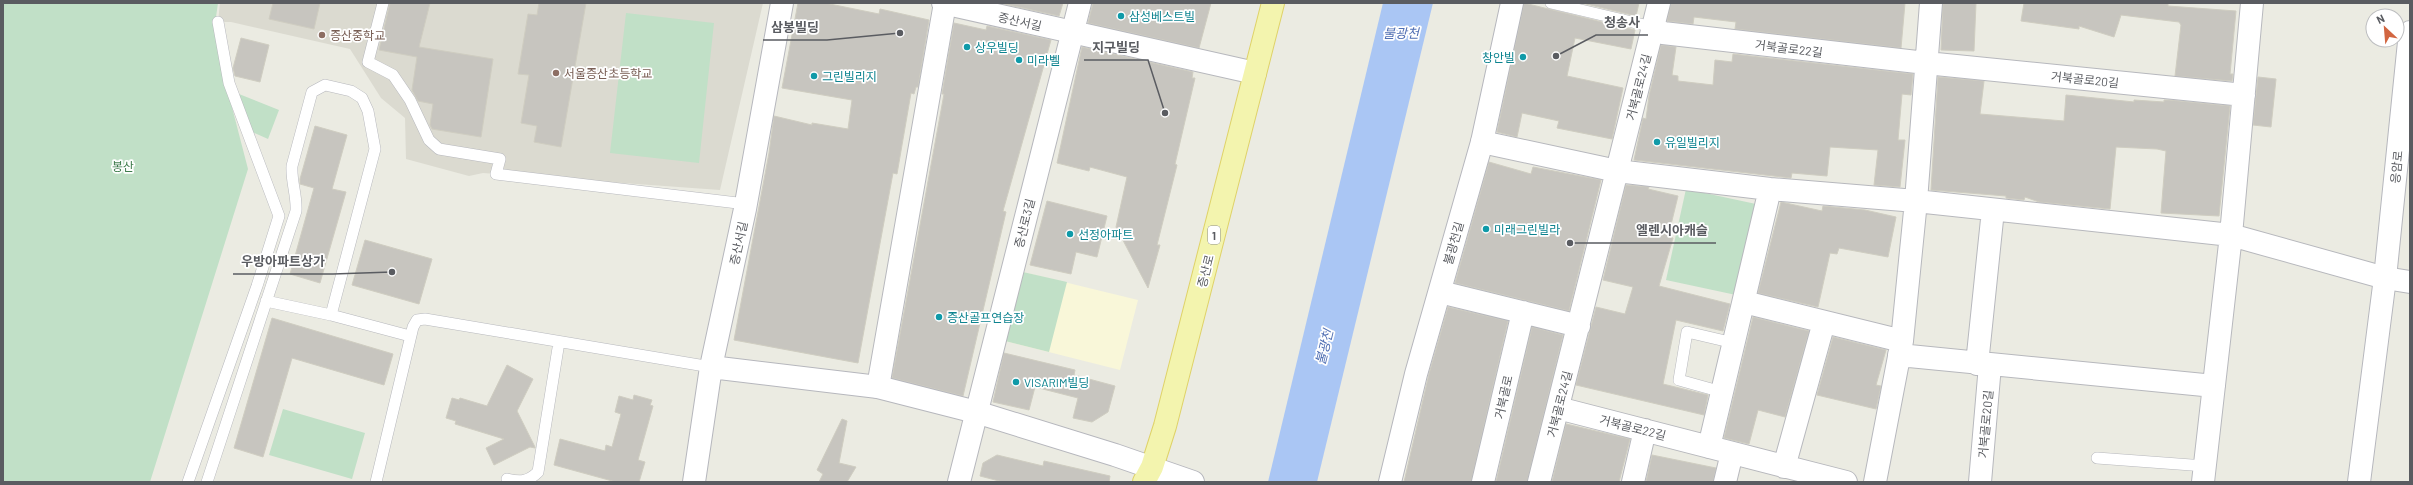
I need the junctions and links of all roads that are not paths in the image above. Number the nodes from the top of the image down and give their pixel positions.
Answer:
1 (383, 3) edge
2 (782, 3) edge
3 (944, 3) edge
4 (1080, 3) edge
5 (1273, 3) edge
6 (1512, 3) edge
7 (1550, 3) edge
8 (1658, 3) edge
9 (1931, 3) edge
10 (2252, 3) edge
11 (218, 22) dead end
12 (1653, 27) junction
13 (2410, 32) edge
14 (1073, 34) junction
15 (1926, 63) junction
16 (1255, 73) junction
17 (2244, 95) junction
18 (1482, 142) junction
19 (1617, 171) junction
20 (1770, 189) junction
21 (1916, 201) junction
22 (746, 204) junction
23 (1993, 210) junction
24 (2231, 235) junction
25 (2385, 278) junction
26 (2410, 282) edge
27 (1440, 292) junction
28 (266, 301) junction
29 (1744, 302) junction
30 (1523, 312) junction
31 (331, 315) junction
32 (1824, 322) junction
33 (1578, 326) junction
34 (410, 336) junction
35 (559, 342) junction
36 (1734, 343) junction
37 (1900, 348) junction
38 (1983, 365) junction
39 (711, 367) junction
40 (2214, 386) junction
41 (878, 387) junction
42 (1722, 392) junction
43 (1558, 408) junction
44 (976, 412) junction
45 (1646, 430) junction
46 (1709, 447) junction
47 (1732, 453) junction
48 (2097, 458) dead end
49 (1784, 467) junction
50 (2204, 474) edge
51 (1149, 477) edge
52 (1812, 478) edge
53 (507, 479) dead end
54 (188, 482) edge
55 (207, 482) edge
56 (376, 482) edge
57 (694, 482) edge
58 (959, 482) edge
59 (1192, 482) edge
60 (1390, 482) edge
61 (1483, 482) edge
62 (1539, 482) edge
63 (1633, 482) edge
64 (1725, 482) edge
65 (1846, 482) edge
66 (1876, 482) edge
67 (1980, 482) edge
68 (2359, 482) edge

1 - 22 lane
2 - 22 street, 증산서길
3 - 14 street, 증산서길
3 - 41 street
4 - 14 street, 증산로3길
5 - 16 main road, 증산로 / 1
6 - 18 street, 불광천길
7 - 12 lane
8 - 12 street, 거북골로24길
9 - 15 street
10 - 17 street
11 - 54 lane
12 - 15 street, 거북골로22길
12 - 19 street, 거북골로24길
13 - 25 street, 응암로
14 - 16 street
14 - 44 street, 증산로3길
15 - 17 street, 거북골로20길
15 - 21 street
16 - 51 main road, 증산로 / 1
17 - 24 street
18 - 19 street
18 - 27 street, 불광천길
19 - 20 street
19 - 33 street, 거북골로24길
20 - 21 street
20 - 29 street
21 - 23 street
21 - 37 street
22 - 39 street, 증산서길
23 - 24 street
23 - 38 street, 거북골로20길
24 - 25 street
24 - 40 street
25 - 26 street
25 - 68 street, 응암로
27 - 30 street
27 - 60 street, 불광천길
28 - 31 lane
28 - 31 lane
28 - 55 lane
29 - 32 street
29 - 36 street
30 - 33 street
30 - 61 street, 거북골로
31 - 34 lane
32 - 37 street
32 - 49 street
33 - 43 street, 거북골로24길
34 - 35 lane
34 - 56 lane
35 - 39 lane
35 - 53 lane
36 - 42 street
36 - 42 lane
37 - 38 street
37 - 66 street
38 - 40 street
38 - 67 street, 거북골로20길
39 - 41 street
39 - 57 street, 증산서길
40 - 50 street
41 - 44 street
42 - 46 street
43 - 45 street, 거북골로22길
43 - 62 street, 거북골로24길
44 - 51 street
44 - 58 street, 증산로3길
45 - 46 street, 거북골로22길
45 - 63 street
46 - 47 street, 거북골로22길
47 - 49 street, 거북골로22길
47 - 64 street
48 - 50 lane
49 - 52 street, 거북골로22길
51 - 59 street
52 - 65 street, 거북골로22길

